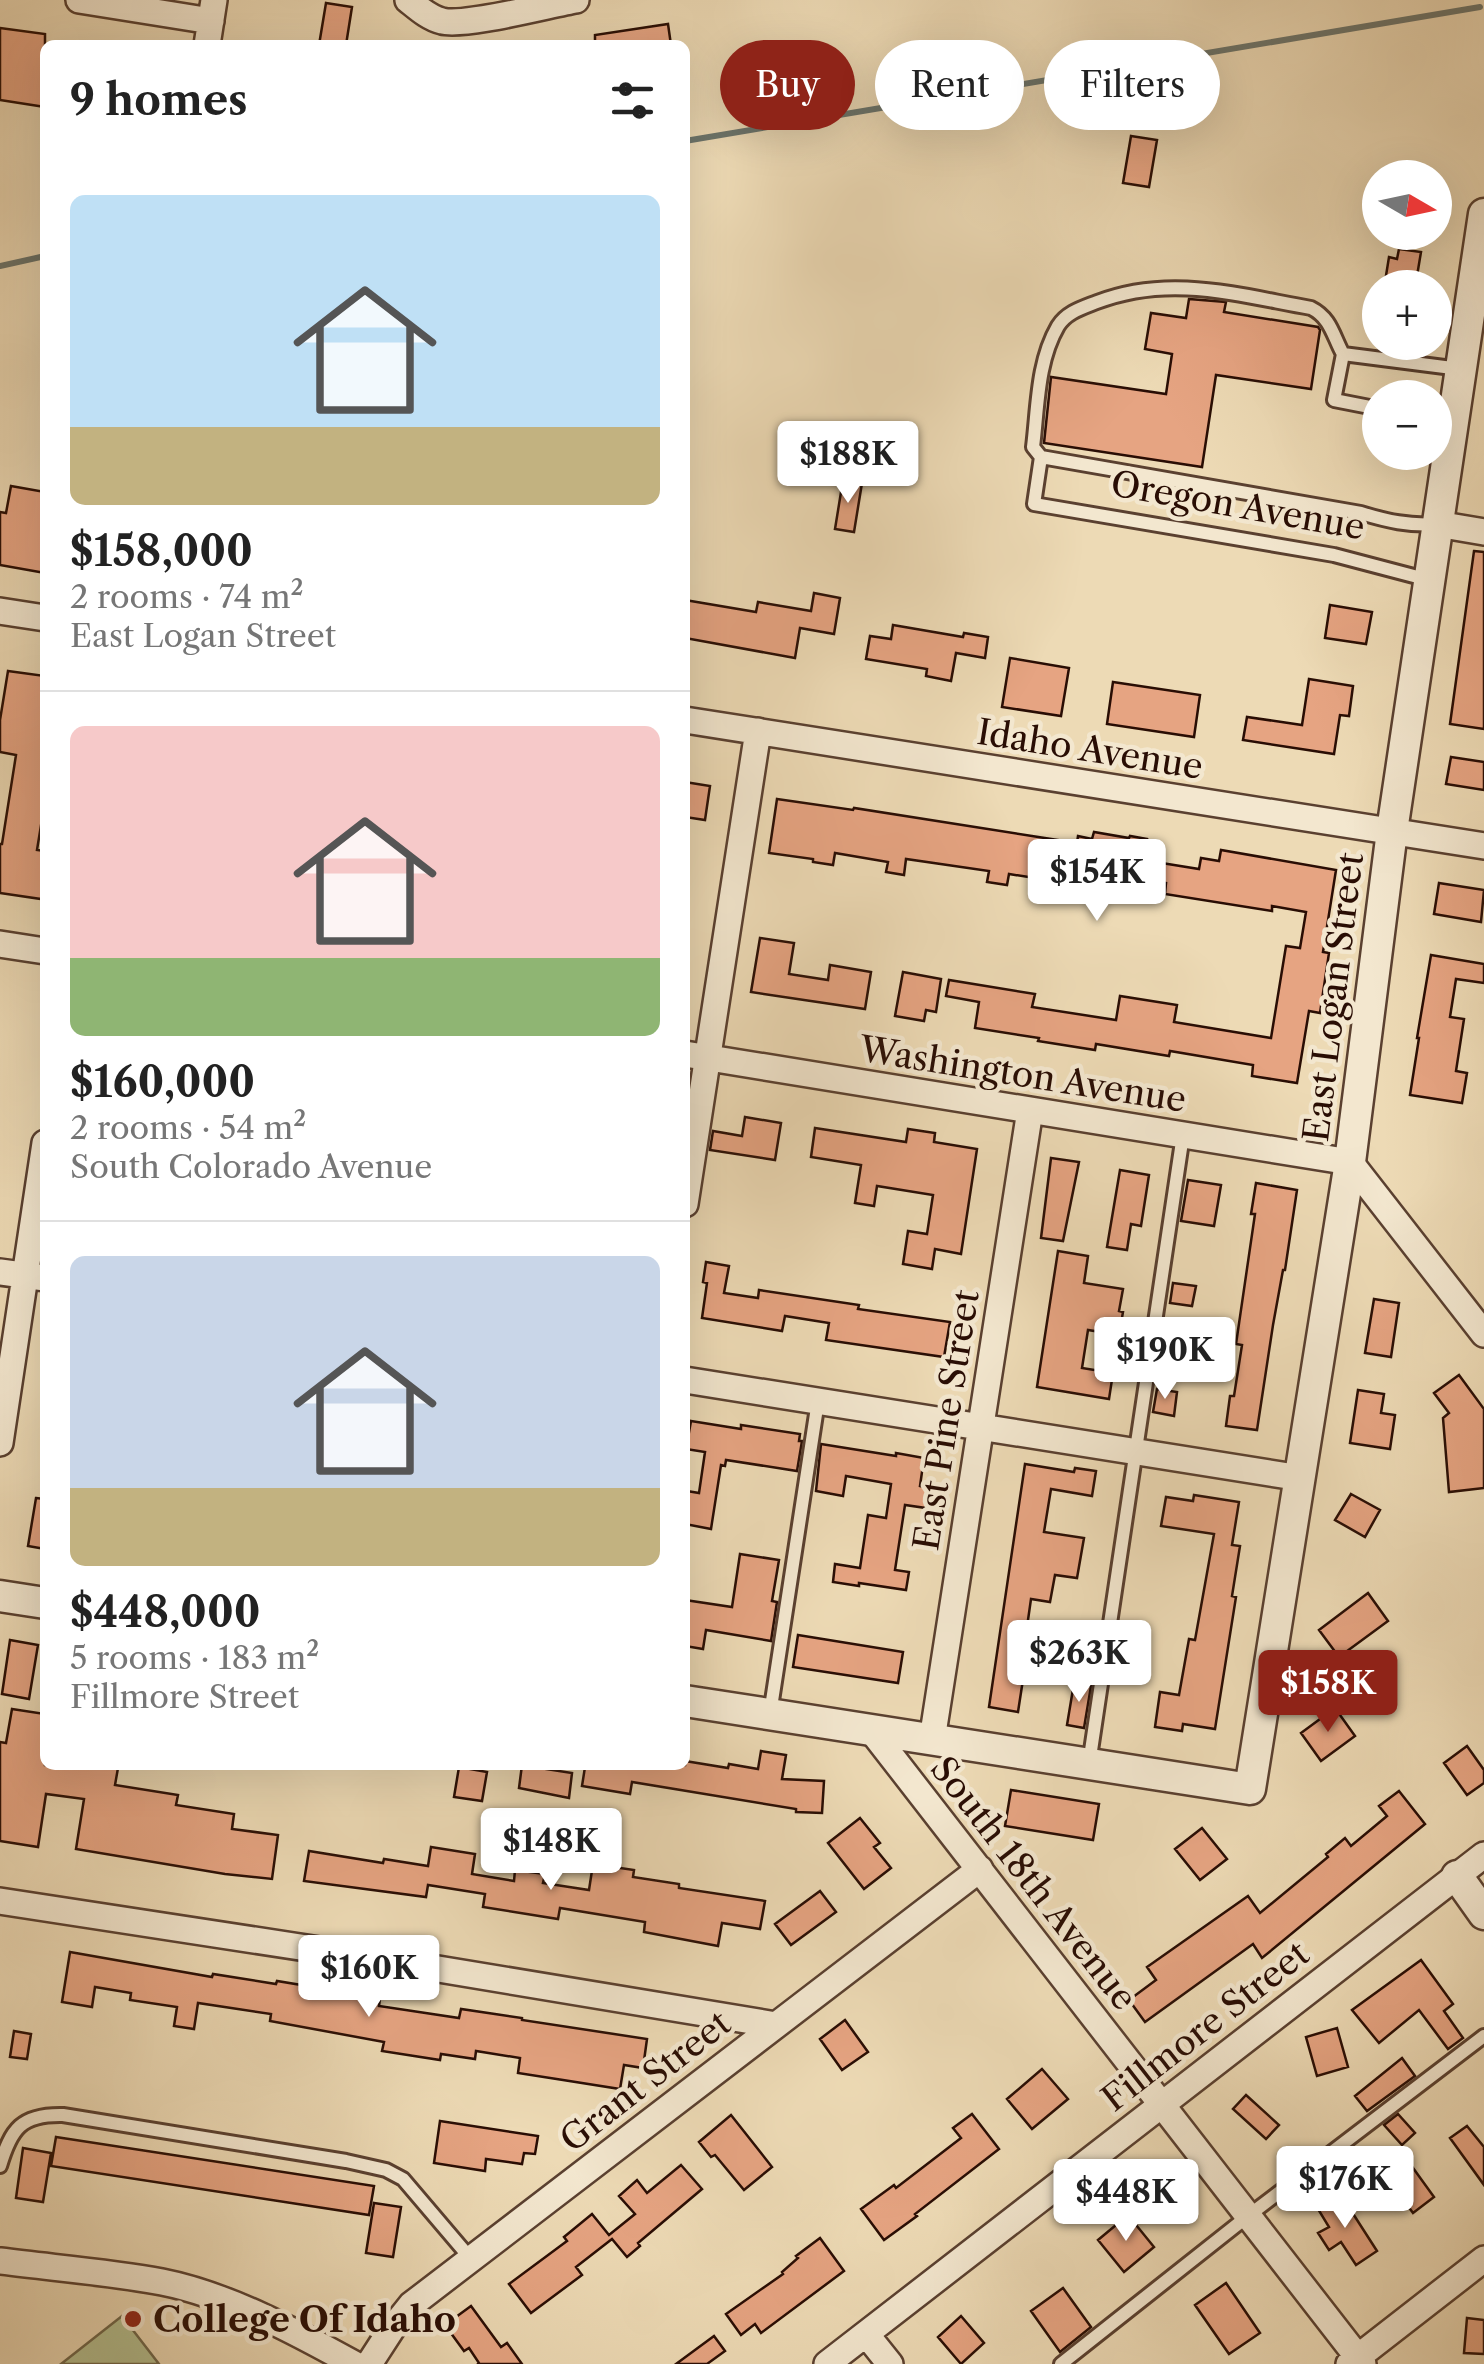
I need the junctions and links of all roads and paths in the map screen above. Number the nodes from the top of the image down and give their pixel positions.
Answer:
1 (79, 0) edge
2 (408, 0) edge
3 (576, 0) edge
4 (211, 22) edge
5 (1484, 214) edge
6 (1342, 354) junction
7 (1460, 369) junction
8 (1452, 394) edge
9 (1362, 405) edge
10 (1041, 457) junction
11 (1441, 470) edge
12 (1437, 524) junction
13 (1484, 532) edge
14 (1428, 580) junction
15 (0, 611) edge
16 (40, 617) edge
17 (690, 721) edge
18 (758, 731) junction
19 (1392, 831) junction
20 (1484, 846) edge
21 (0, 944) edge
22 (40, 950) edge
23 (697, 1056) edge
24 (1030, 1110) junction
25 (1184, 1135) junction
26 (690, 1142) edge
27 (1350, 1162) junction
28 (40, 1173) edge
29 (23, 1275) edge
30 (1484, 1334) edge
31 (690, 1381) edge
32 (818, 1401) junction
33 (981, 1427) junction
34 (0, 1443) edge
35 (1137, 1452) junction
36 (1301, 1478) junction
37 (0, 1596) edge
38 (40, 1602) edge
39 (690, 1702) edge
40 (770, 1714) junction
41 (871, 1730) junction
42 (932, 1740) junction
43 (1089, 1764) junction
44 (1484, 1855) edge
45 (980, 1869) junction
46 (1457, 1876) junction
47 (0, 1901) edge
48 (1484, 1914) edge
49 (776, 2025) junction
50 (1484, 2036) edge
51 (1162, 2104) junction
52 (0, 2166) edge
53 (1248, 2216) junction
54 (472, 2259) junction
55 (1484, 2259) edge
56 (0, 2261) edge
57 (866, 2334) junction
58 (1356, 2362) edge
59 (354, 2364) edge
60 (369, 2364) edge
61 (827, 2364) edge
62 (890, 2364) edge
63 (1061, 2364) edge

1 - 4 street
2 - 3 street
5 - 7 street, East Logan Street
6 - 7 lane
6 - 9 lane
6 - 10 lane
7 - 8 street, East Logan Street
10 - 12 lane
10 - 14 lane, Oregon Avenue
11 - 12 street, East Logan Street
12 - 13 street
12 - 14 street, East Logan Street
14 - 19 street, East Logan Street
15 - 16 street
17 - 18 street, Idaho Avenue
18 - 19 street, Idaho Avenue
18 - 23 street
19 - 20 street, Idaho Avenue
19 - 27 street, East Logan Street
21 - 22 street
23 - 24 street, Washington Avenue
23 - 26 street
24 - 25 street, Washington Avenue
24 - 33 street, East Pine Street
25 - 27 street, Washington Avenue
25 - 35 lane
27 - 30 street
27 - 36 street, East Logan Street
28 - 29 street
29 - 34 street
31 - 32 street
32 - 33 street
32 - 40 lane
33 - 35 street
33 - 42 street, East Pine Street
35 - 36 street
35 - 43 lane
36 - 43 street, East Logan Street
37 - 38 street
39 - 40 street
40 - 41 street
41 - 42 street
41 - 45 street, South 18th Avenue
42 - 43 street
44 - 46 street, Fillmore Street
45 - 49 street, Grant Street
45 - 51 street, South 18th Avenue
46 - 48 street
46 - 51 street, Fillmore Street
47 - 49 street
49 - 54 street, Grant Street
50 - 53 lane
51 - 53 street, South 18th Avenue
51 - 57 street, Fillmore Street
52 - 54 lane
53 - 58 street, South 18th Avenue
53 - 63 lane
54 - 60 street, Grant Street
55 - 58 street
56 - 59 street
57 - 61 street, Fillmore Street
57 - 62 street

